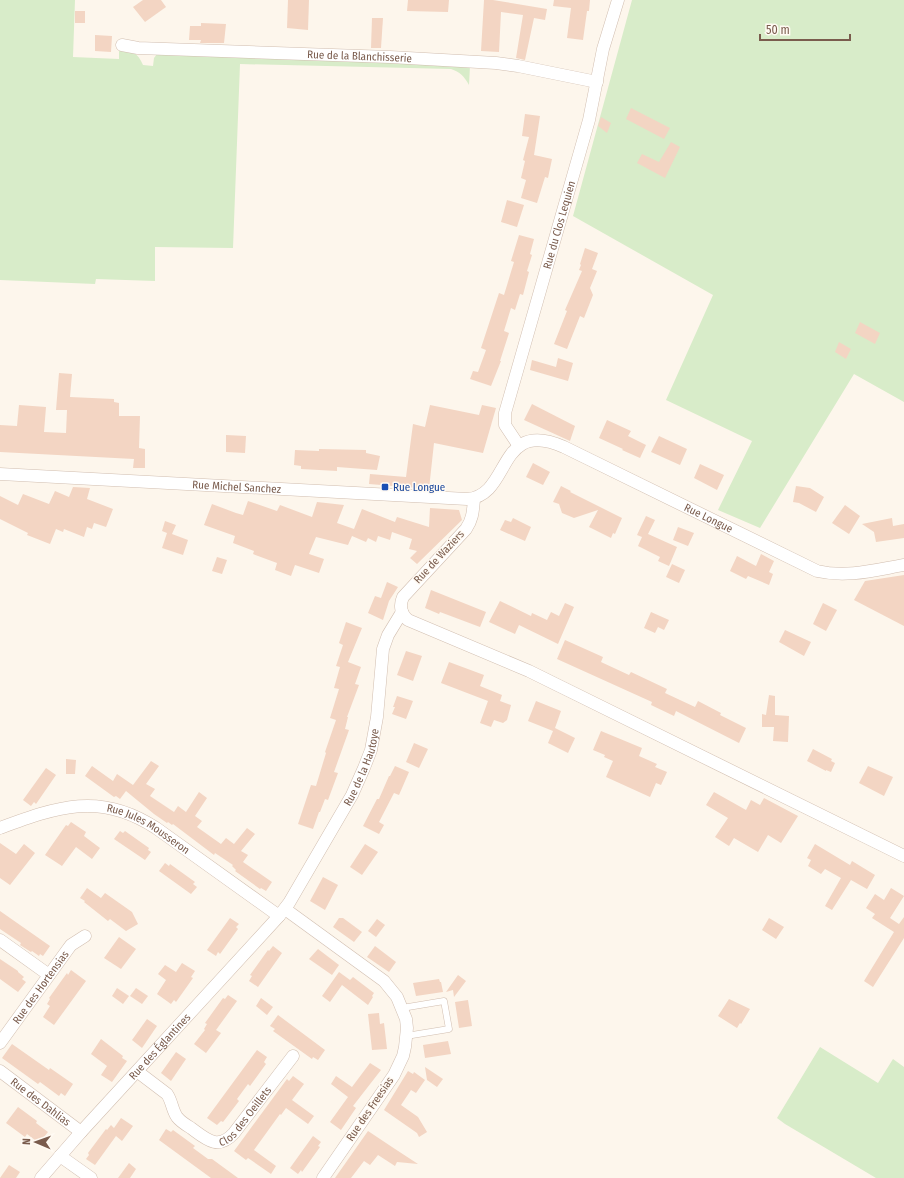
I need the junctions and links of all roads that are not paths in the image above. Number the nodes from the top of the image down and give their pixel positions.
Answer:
1 (618, 0) edge
2 (122, 45) dead end
3 (596, 82) junction
4 (519, 446) junction
5 (0, 474) edge
6 (474, 499) junction
7 (904, 565) edge
8 (402, 612) junction
9 (0, 828) edge
10 (904, 856) edge
11 (282, 913) junction
12 (85, 936) dead end
13 (0, 940) edge
14 (49, 975) junction
15 (402, 1008) junction
16 (406, 1036) junction
17 (0, 1043) edge
18 (293, 1056) dead end
19 (0, 1071) edge
20 (138, 1072) junction
21 (81, 1132) junction
22 (60, 1156) junction
23 (41, 1178) edge
24 (91, 1178) edge
25 (323, 1178) edge

1 - 3 street, Rue du Clos Lequien
2 - 3 street, Rue de la Blanchisserie
3 - 4 street, Rue du Clos Lequien
4 - 6 street
4 - 7 street, Rue Longue
5 - 6 street, Rue Michel Sanchez
6 - 8 street, Rue de Waziers
8 - 10 street
8 - 11 street, Rue de la Hautoye
9 - 11 street, Rue Jules Mousseron
11 - 15 street, Rue des Freesias
11 - 20 street, Rue des Églantines
12 - 14 street, Rue des Hortensias
13 - 14 street
14 - 17 street, Rue des Hortensias
15 - 16 street, Rue des Freesias
15 - 16 lane
16 - 25 street, Rue des Freesias
18 - 20 street, Clos des Oeillets
19 - 21 street, Rue des Dahlias
20 - 21 street, Rue des Églantines
21 - 22 street, Rue des Églantines
22 - 23 street, Rue des Églantines
22 - 24 street

